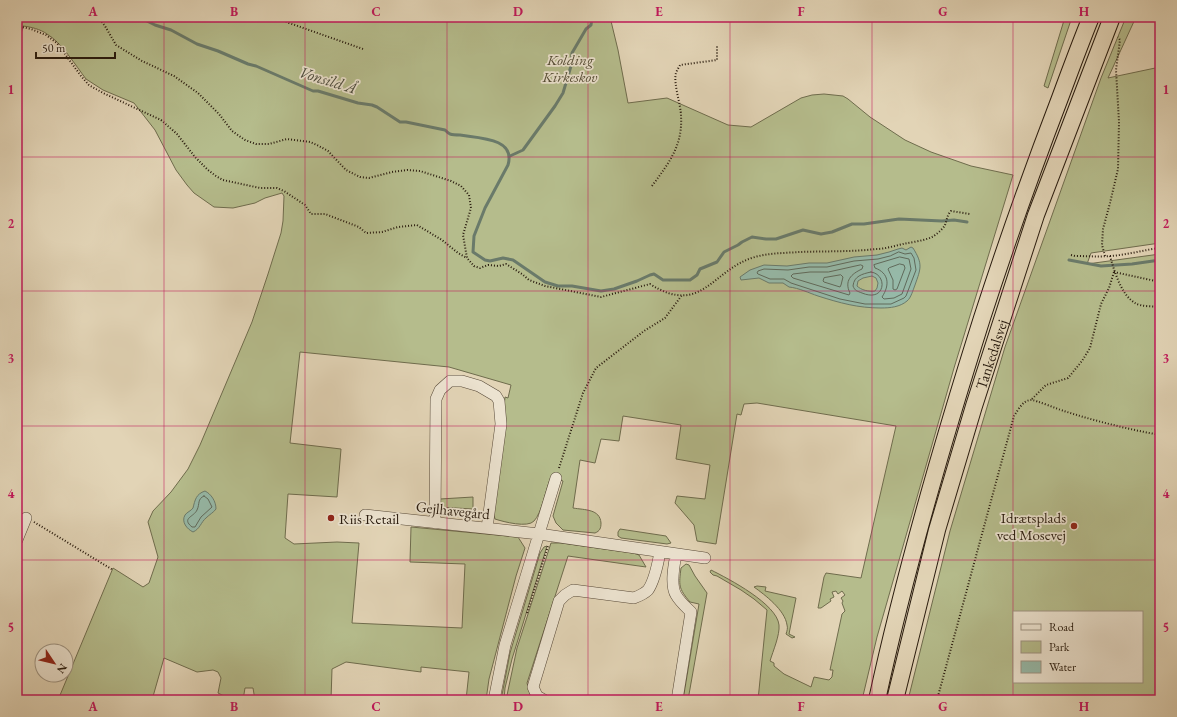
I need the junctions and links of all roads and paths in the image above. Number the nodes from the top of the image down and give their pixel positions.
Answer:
1 (98, 17) edge
2 (278, 17) edge
3 (1091, 17) edge
4 (1110, 21) edge
5 (17, 26) edge
6 (717, 45) dead end
7 (363, 49) dead end
8 (652, 186) dead end
9 (970, 214) dead end
10 (1160, 248) edge
11 (1071, 255) dead end
12 (1105, 256) junction
13 (1110, 257) junction
14 (467, 258) junction
15 (1114, 272) junction
16 (1160, 282) edge
17 (682, 295) junction
18 (1160, 307) edge
19 (1032, 400) junction
20 (1160, 435) edge
21 (556, 478) joint
22 (365, 515) dead end
23 (26, 518) joint
24 (435, 523) junction
25 (487, 528) junction
26 (539, 534) junction
27 (551, 536) junction
28 (17, 540) edge
29 (660, 552) junction
30 (676, 554) junction
31 (705, 558) dead end
32 (113, 570) dead end
33 (525, 619) dead end
34 (494, 700) edge
35 (544, 700) edge
36 (677, 700) edge
37 (876, 700) edge
38 (895, 700) edge
39 (937, 700) edge

1 - 14 path
2 - 7 path
3 - 37 highway, Tankedalsvej
4 - 12 path
4 - 38 highway, Tankedalsvej
5 - 14 path
6 - 8 path
9 - 17 path
10 - 13 path
11 - 12 path
12 - 13 path
13 - 15 path
14 - 17 path
15 - 16 path
15 - 18 path
15 - 19 path
17 - 21 path
19 - 20 path
19 - 39 path
21 - 26 street
22 - 24 street, Gejlhavegård
23 - 28 street
23 - 32 path
24 - 25 street, Gejlhavegård
24 - 25 street
25 - 26 street, Gejlhavegård
26 - 27 street, Gejlhavegård
26 - 34 street
27 - 29 street, Gejlhavegård
27 - 33 path
29 - 30 street, Gejlhavegård
29 - 35 street
30 - 31 street, Gejlhavegård
30 - 36 street

